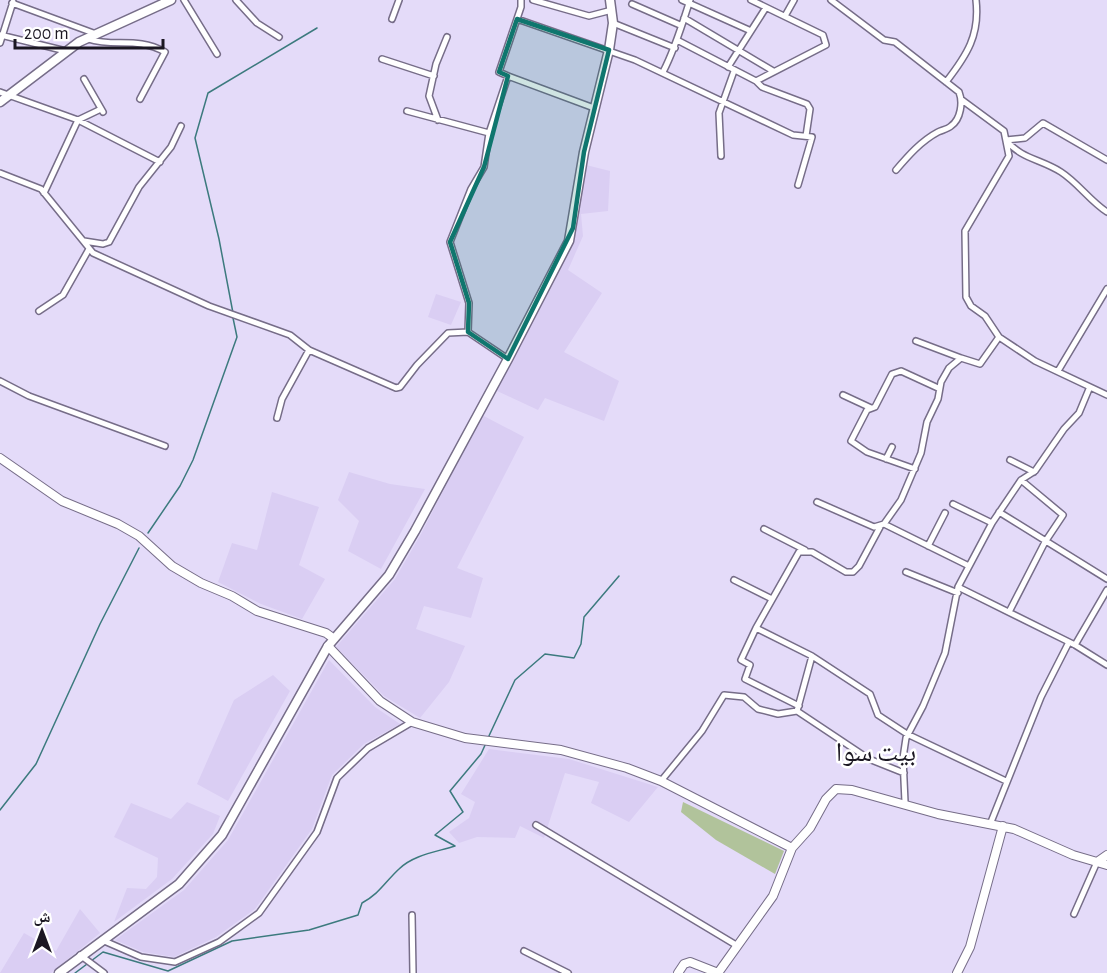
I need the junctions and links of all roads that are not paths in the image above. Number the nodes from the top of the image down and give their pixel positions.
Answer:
1 (171, 0) edge
2 (184, 0) edge
3 (236, 0) edge
4 (399, 0) edge
5 (521, 0) edge
6 (533, 0) edge
7 (610, 0) edge
8 (682, 0) edge
9 (751, 0) edge
10 (794, 0) edge
11 (831, 0) edge
12 (976, 0) edge
13 (13, 1) edge
14 (689, 1) edge
15 (632, 4) dead end
16 (765, 9) junction
17 (612, 10) junction
18 (785, 16) junction
19 (684, 18) junction
20 (392, 19) dead end
21 (517, 19) junction
22 (613, 23) junction
23 (680, 25) junction
24 (751, 31) junction
25 (96, 34) junction
26 (0, 35) edge
27 (279, 37) dead end
28 (447, 37) dead end
29 (86, 39) junction
30 (677, 40) junction
31 (0, 43) edge
32 (675, 48) junction
33 (609, 50) junction
34 (739, 50) junction
35 (66, 51) junction
36 (218, 54) dead end
37 (382, 58) dead end
38 (728, 67) junction
39 (734, 71) junction
40 (773, 71) junction
41 (663, 72) junction
42 (434, 76) junction
43 (508, 76) junction
44 (84, 79) dead end
45 (756, 81) junction
46 (946, 82) junction
47 (4, 93) edge
48 (140, 99) dead end
49 (962, 100) junction
50 (721, 101) junction
51 (0, 102) edge
52 (594, 108) junction
53 (407, 111) dead end
54 (78, 120) junction
55 (438, 120) junction
56 (181, 126) dead end
57 (489, 134) junction
58 (806, 136) junction
59 (1006, 140) junction
60 (721, 156) dead end
61 (1107, 159) edge
62 (160, 162) junction
63 (896, 170) dead end
64 (0, 173) edge
65 (798, 185) dead end
66 (44, 193) junction
67 (1107, 212) edge
68 (82, 240) junction
69 (89, 249) junction
70 (1107, 289) edge
71 (39, 310) dead end
72 (468, 332) junction
73 (999, 337) junction
74 (916, 341) dead end
75 (309, 350) junction
76 (961, 358) junction
77 (508, 359) junction
78 (1058, 371) junction
79 (0, 381) edge
80 (938, 388) junction
81 (1089, 389) junction
82 (843, 395) dead end
83 (1107, 395) edge
84 (871, 408) junction
85 (277, 418) dead end
86 (165, 446) dead end
87 (892, 447) dead end
88 (0, 458) edge
89 (886, 459) junction
90 (1010, 460) dead end
91 (915, 469) junction
92 (1034, 472) junction
93 (1021, 480) junction
94 (817, 502) dead end
95 (953, 504) dead end
96 (999, 512) junction
97 (945, 513) dead end
98 (992, 523) junction
99 (882, 525) junction
100 (764, 530) dead end
101 (1045, 542) junction
102 (928, 546) junction
103 (806, 550) junction
104 (969, 566) junction
105 (906, 572) dead end
106 (1107, 579) edge
107 (734, 580) dead end
108 (958, 590) junction
109 (1107, 590) edge
110 (772, 599) junction
111 (1009, 612) junction
112 (756, 628) junction
113 (331, 642) junction
114 (1069, 642) junction
115 (1075, 645) junction
116 (812, 656) junction
117 (1107, 665) edge
118 (798, 709) junction
119 (412, 722) junction
120 (907, 734) junction
121 (904, 773) junction
122 (661, 781) junction
123 (1006, 781) junction
124 (905, 802) junction
125 (991, 822) junction
126 (536, 825) dead end
127 (1003, 826) junction
128 (792, 848) junction
129 (1107, 855) edge
130 (1097, 862) junction
131 (1107, 865) edge
132 (1074, 914) dead end
133 (412, 915) dead end
134 (102, 940) junction
135 (736, 945) junction
136 (524, 951) dead end
137 (80, 956) junction
138 (59, 973) edge
139 (104, 973) edge
140 (413, 973) edge
141 (568, 973) edge
142 (678, 973) edge
143 (718, 973) edge
144 (957, 973) edge

1 - 25 main road
2 - 36 street
3 - 27 street
4 - 20 street
5 - 21 street
6 - 17 street
7 - 17 main road
8 - 14 street
9 - 16 street
10 - 18 street
11 - 46 street
12 - 46 street
13 - 25 street
13 - 26 street
14 - 19 street
14 - 24 street
15 - 23 street
16 - 18 street
16 - 24 street
17 - 22 main road
18 - 40 street
19 - 23 street
19 - 34 street
21 - 33 street
21 - 43 street
22 - 32 street
22 - 33 main road
23 - 30 street
24 - 34 street
25 - 29 main road
26 - 31 street
26 - 35 street
28 - 42 street
29 - 35 main road
29 - 48 street
30 - 32 street
30 - 38 street
32 - 41 street
33 - 41 street
33 - 52 main road
34 - 38 street
34 - 40 street
35 - 47 main road
37 - 42 street
38 - 39 street
39 - 45 street
39 - 50 street
40 - 45 street
41 - 50 street
42 - 55 street
43 - 52 street
43 - 57 street
44 - 54 street
45 - 58 street
46 - 49 street
47 - 51 main road
47 - 54 street
49 - 59 street
49 - 63 street
50 - 58 street
50 - 60 street
52 - 77 main road
53 - 55 street
54 - 62 street
54 - 66 street
55 - 57 street
56 - 62 street
57 - 72 street
58 - 65 street
59 - 61 street
59 - 67 street
59 - 73 street
62 - 68 street
64 - 66 street
66 - 68 street
68 - 69 street
69 - 71 street
69 - 75 street
70 - 78 street
72 - 75 street
72 - 77 street
73 - 76 street
73 - 78 street
74 - 76 street
75 - 85 street
76 - 80 street
77 - 113 main road
78 - 81 street
79 - 86 street
80 - 84 street
80 - 91 street
81 - 83 street
81 - 92 street
82 - 84 street
84 - 89 street
87 - 89 street
88 - 113 street
89 - 91 street
90 - 92 street
91 - 99 street
92 - 93 street
93 - 96 street
93 - 101 street
94 - 99 street
95 - 98 street
96 - 98 street
96 - 101 street
97 - 102 street
98 - 104 street
99 - 102 street
99 - 103 street
100 - 103 street
101 - 106 street
101 - 111 street
102 - 104 street
103 - 110 street
104 - 108 street
105 - 108 street
107 - 110 street
108 - 111 street
108 - 120 street
109 - 115 street
110 - 112 street
111 - 114 street
112 - 116 street
112 - 118 street
113 - 119 street
113 - 134 main road
114 - 115 street
114 - 123 street
115 - 117 street
116 - 118 street
116 - 120 street
118 - 121 street
118 - 122 street
119 - 122 street
119 - 134 street
120 - 121 street
120 - 123 street
121 - 124 street
122 - 128 street
123 - 125 street
124 - 125 street
124 - 128 street
125 - 127 street
126 - 135 street
127 - 130 street
127 - 144 street
128 - 135 street
129 - 130 street
130 - 131 street
130 - 132 street
133 - 140 street
134 - 137 main road
135 - 143 street
136 - 141 street
137 - 138 main road
137 - 139 street
142 - 143 street

